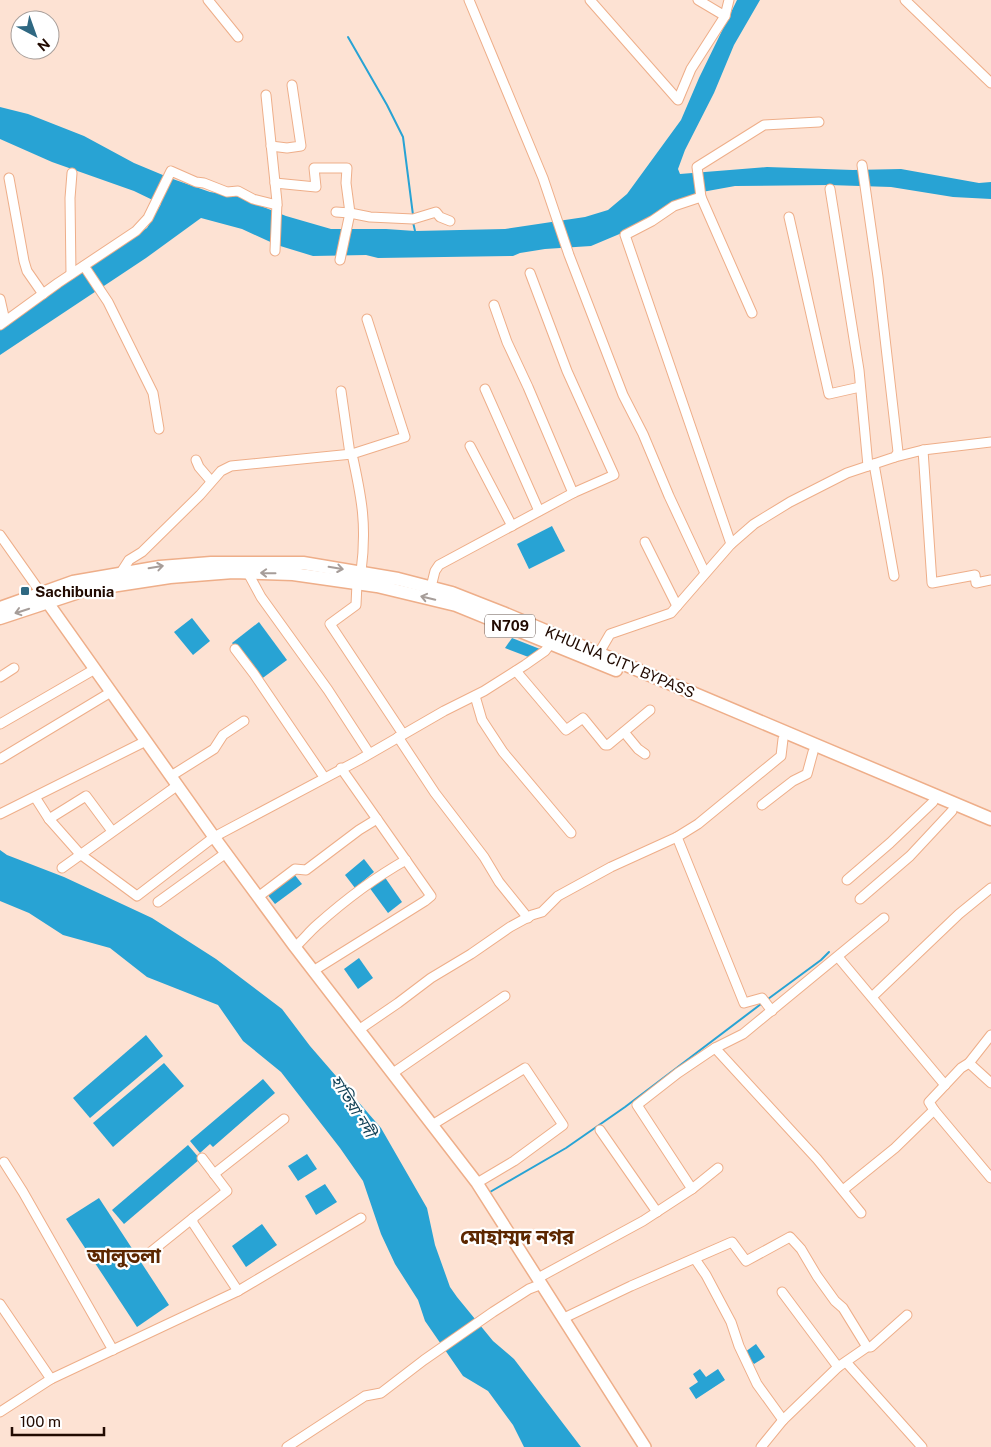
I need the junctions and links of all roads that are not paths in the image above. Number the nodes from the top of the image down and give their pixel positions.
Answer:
1 (208, 0) edge
2 (469, 0) edge
3 (590, 0) edge
4 (698, 0) edge
5 (730, 0) edge
6 (905, 0) edge
7 (725, 16) junction
8 (238, 37) dead end
9 (991, 83) edge
10 (292, 85) dead end
11 (266, 94) dead end
12 (819, 122) dead end
13 (271, 146) junction
14 (863, 167) dead end
15 (72, 173) dead end
16 (9, 178) dead end
17 (275, 183) junction
18 (830, 189) dead end
19 (701, 196) junction
20 (277, 207) junction
21 (336, 212) dead end
22 (350, 213) junction
23 (789, 217) dead end
24 (450, 221) dead end
25 (275, 249) dead end
26 (340, 258) dead end
27 (84, 266) junction
28 (530, 273) dead end
29 (71, 274) junction
30 (43, 294) junction
31 (0, 299) edge
32 (494, 305) dead end
33 (752, 313) dead end
34 (367, 319) dead end
35 (3, 323) edge
36 (860, 386) junction
37 (485, 389) dead end
38 (340, 392) dead end
39 (159, 430) dead end
40 (991, 442) edge
41 (470, 446) dead end
42 (923, 450) junction
43 (351, 454) junction
44 (895, 457) junction
45 (196, 460) dead end
46 (872, 465) junction
47 (211, 481) junction
48 (573, 492) junction
49 (539, 511) junction
50 (512, 526) junction
51 (0, 535) edge
52 (645, 542) dead end
53 (731, 544) junction
54 (248, 573) junction
55 (705, 573) junction
56 (120, 574) junction
57 (894, 576) dead end
58 (359, 577) junction
59 (991, 580) edge
60 (431, 588) junction
61 (44, 597) junction
62 (677, 606) junction
63 (0, 608) edge
64 (0, 618) edge
65 (551, 643) junction
66 (235, 649) dead end
67 (599, 653) junction
68 (14, 668) dead end
69 (95, 669) junction
70 (516, 671) junction
71 (0, 678) edge
72 (112, 692) junction
73 (475, 696) junction
74 (650, 710) dead end
75 (244, 721) dead end
76 (0, 724) edge
77 (624, 732) junction
78 (400, 736) junction
79 (783, 739) junction
80 (146, 741) junction
81 (813, 752) junction
82 (369, 753) junction
83 (645, 754) dead end
84 (0, 759) edge
85 (341, 768) junction
86 (324, 777) junction
87 (174, 780) junction
88 (35, 796) junction
89 (933, 802) junction
90 (762, 805) dead end
91 (952, 811) junction
92 (0, 814) edge
93 (49, 819) junction
94 (377, 819) junction
95 (991, 819) edge
96 (991, 829) edge
97 (112, 831) junction
98 (571, 833) dead end
99 (214, 837) junction
100 (677, 837) junction
101 (226, 853) junction
102 (80, 854) junction
103 (406, 860) junction
104 (62, 868) dead end
105 (847, 880) dead end
106 (991, 888) edge
107 (258, 897) junction
108 (860, 899) dead end
109 (158, 902) dead end
110 (528, 918) junction
111 (884, 918) dead end
112 (295, 947) junction
113 (838, 957) junction
114 (313, 971) junction
115 (505, 996) dead end
116 (872, 997) junction
117 (772, 1011) junction
118 (360, 1029) junction
119 (991, 1035) edge
120 (715, 1048) junction
121 (969, 1063) junction
122 (393, 1072) junction
123 (991, 1083) edge
124 (945, 1085) junction
125 (934, 1110) junction
126 (284, 1119) dead end
127 (432, 1125) junction
128 (600, 1130) dead end
129 (202, 1158) dead end
130 (4, 1162) dead end
131 (718, 1168) dead end
132 (214, 1174) junction
133 (991, 1178) edge
134 (477, 1183) junction
135 (692, 1189) junction
136 (843, 1190) junction
137 (657, 1212) junction
138 (861, 1213) dead end
139 (193, 1218) junction
140 (361, 1218) dead end
141 (147, 1255) dead end
142 (695, 1259) junction
143 (540, 1281) junction
144 (238, 1291) junction
145 (782, 1292) dead end
146 (0, 1304) edge
147 (907, 1315) dead end
148 (564, 1318) junction
149 (867, 1347) junction
150 (113, 1350) junction
151 (842, 1364) junction
152 (51, 1378) junction
153 (0, 1412) edge
154 (784, 1420) junction
155 (288, 1447) edge
156 (645, 1447) edge
157 (761, 1447) edge
158 (922, 1447) edge

1 - 8 street
2 - 55 street
3 - 7 street
4 - 7 street
5 - 7 street
6 - 9 street
10 - 13 street
11 - 13 street
12 - 19 street
13 - 17 street
14 - 44 street
15 - 29 street
16 - 30 street
17 - 20 street
17 - 22 street
18 - 36 street
19 - 33 street
19 - 53 street
20 - 25 street
20 - 27 street
21 - 22 street
22 - 24 street
22 - 26 street
23 - 36 street
27 - 29 street
27 - 39 street
28 - 48 street
29 - 30 street
30 - 35 street
31 - 35 street
32 - 48 street
34 - 43 street
36 - 46 street
37 - 49 street
38 - 43 street
40 - 42 street
41 - 50 street
42 - 44 street
42 - 59 street
43 - 47 street
43 - 58 street
44 - 46 street
45 - 47 street
46 - 53 street
46 - 57 street
47 - 56 street
48 - 49 street
49 - 50 street
50 - 60 street
51 - 61 street
52 - 62 street
53 - 55 street
58 -> 54 highway, KHULNA CITY BYPASS / N709
54 - 61 highway, KHULNA CITY BYPASS / N709
54 - 82 street
55 - 62 street
56 -> 58 highway, KHULNA CITY BYPASS / N709
56 - 61 highway, KHULNA CITY BYPASS / N709
58 - 60 highway, KHULNA CITY BYPASS / N709
65 -> 58 highway, KHULNA CITY BYPASS / N709
58 - 78 street
60 - 67 highway, KHULNA CITY BYPASS / N709
61 - 63 highway, KHULNA CITY BYPASS / N709
61 -> 64 highway, KHULNA CITY BYPASS / N709
61 - 69 main road
62 - 67 street
65 - 70 street
65 - 79 highway, KHULNA CITY BYPASS / N709
66 - 86 street
67 - 95 highway, KHULNA CITY BYPASS / N709
68 - 71 street
69 - 72 main road
69 - 76 street
70 - 73 street
70 - 77 street
72 - 80 main road
72 - 84 street
73 - 78 street
73 - 98 street
74 - 77 street
75 - 87 street
77 - 83 street
78 - 82 street
78 - 110 street
79 - 81 highway, KHULNA CITY BYPASS / N709
79 - 100 street
80 - 87 main road
80 - 88 street
81 - 89 highway, KHULNA CITY BYPASS / N709
81 - 90 street
82 - 85 street
85 - 86 street
85 - 94 street
86 - 99 street
87 - 97 street
87 - 99 main road
88 - 92 street
88 - 93 street
89 - 91 highway, KHULNA CITY BYPASS / N709
89 - 105 street
91 - 96 highway, KHULNA CITY BYPASS / N709
91 - 108 street
93 - 97 street
93 - 102 street
94 - 103 street
94 - 107 street
97 - 102 street
99 - 101 main road
99 - 102 street
100 - 110 street
100 - 117 street
101 - 107 main road
101 - 109 street
102 - 104 street
103 - 112 street
103 - 114 street
106 - 116 street
107 - 112 main road
110 - 118 street
111 - 113 street
112 - 114 main road
113 - 116 street
113 - 117 street
114 - 118 main road
115 - 122 street
116 - 124 street
117 - 120 street
118 - 122 main road
119 - 121 street
120 - 135 street
120 - 136 street
121 - 123 street
121 - 124 street
122 - 127 main road
124 - 125 street
125 - 133 street
125 - 136 street
126 - 132 street
127 - 134 main road
127 - 134 street
128 - 137 street
129 - 132 street
130 - 150 street
131 - 135 street
132 - 139 street
134 - 143 main road
135 - 137 street
136 - 138 street
137 - 143 street
139 - 141 street
139 - 144 street
140 - 144 street
142 - 148 street
142 - 149 street
142 - 154 street
143 - 148 main road
143 - 155 street
144 - 150 street
145 - 151 street
146 - 152 street
147 - 149 street
148 - 156 main road
149 - 151 street
150 - 152 street
151 - 154 street
151 - 158 street
152 - 153 street
154 - 157 street

